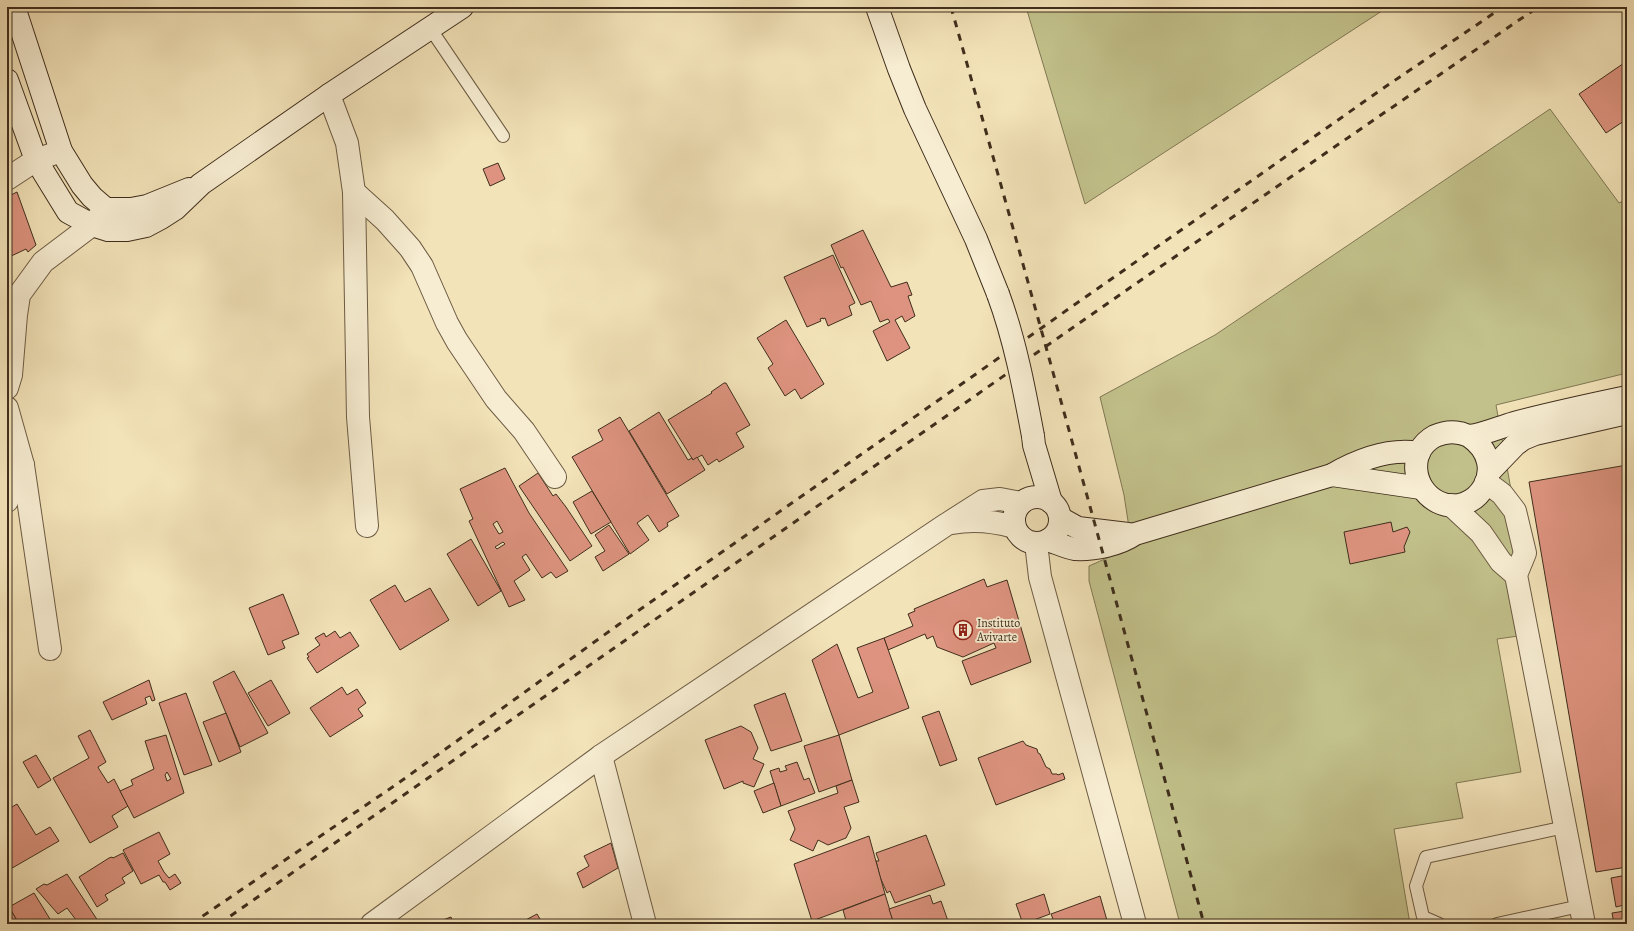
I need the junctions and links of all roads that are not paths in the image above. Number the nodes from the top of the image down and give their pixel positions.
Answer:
1 (14, 7) edge
2 (462, 7) edge
3 (877, 7) edge
4 (430, 28) junction
5 (7, 80) edge
6 (329, 95) junction
7 (502, 136) dead end
8 (62, 151) junction
9 (36, 160) junction
10 (7, 179) edge
11 (201, 184) junction
12 (354, 192) junction
13 (106, 209) junction
14 (92, 225) junction
15 (7, 388) edge
16 (1627, 397) edge
17 (7, 408) edge
18 (1627, 413) edge
19 (1469, 436) junction
20 (1033, 441) junction
21 (1419, 453) junction
22 (23, 465) junction
23 (1332, 475) junction
24 (555, 477) dead end
25 (1488, 477) junction
26 (1421, 488) junction
27 (7, 501) edge
28 (1024, 501) junction
29 (1451, 505) junction
30 (1055, 510) junction
31 (947, 524) junction
32 (367, 526) dead end
33 (1014, 527) junction
34 (1135, 534) junction
35 (1042, 542) junction
36 (1516, 575) junction
37 (50, 649) dead end
38 (601, 756) junction
39 (1565, 827) junction
40 (1582, 915) edge
41 (372, 924) edge
42 (645, 924) edge
43 (1135, 924) edge
44 (1438, 924) edge
45 (1497, 924) edge

1 - 8 street
2 - 4 street
3 - 20 street, bridge
4 - 6 street
4 - 7 lane
5 - 9 street
6 - 11 street
6 - 12 street
8 - 9 street
8 - 13 street
9 - 10 street
9 - 14 street
11 - 13 street
11 - 14 street
12 - 24 street
12 - 32 street
13 - 14 street
14 - 15 street
16 - 19 street
17 - 22 street
18 - 25 street
19 - 21 street
19 - 25 street
20 - 28 street
20 - 30 street
21 - 23 street
21 - 26 street
22 - 27 street
22 - 37 street
23 - 26 street
23 - 34 street
25 - 29 street
25 - 36 street
26 - 29 street
28 - 30 street
28 - 31 street
28 - 33 street
29 - 36 street
30 - 34 street
30 - 35 street
31 - 33 street
31 - 38 street
33 - 35 street
34 - 35 street
35 - 43 street
36 - 39 street
38 - 41 street
38 - 42 street
39 - 40 street
39 - 44 lane
40 - 45 lane

